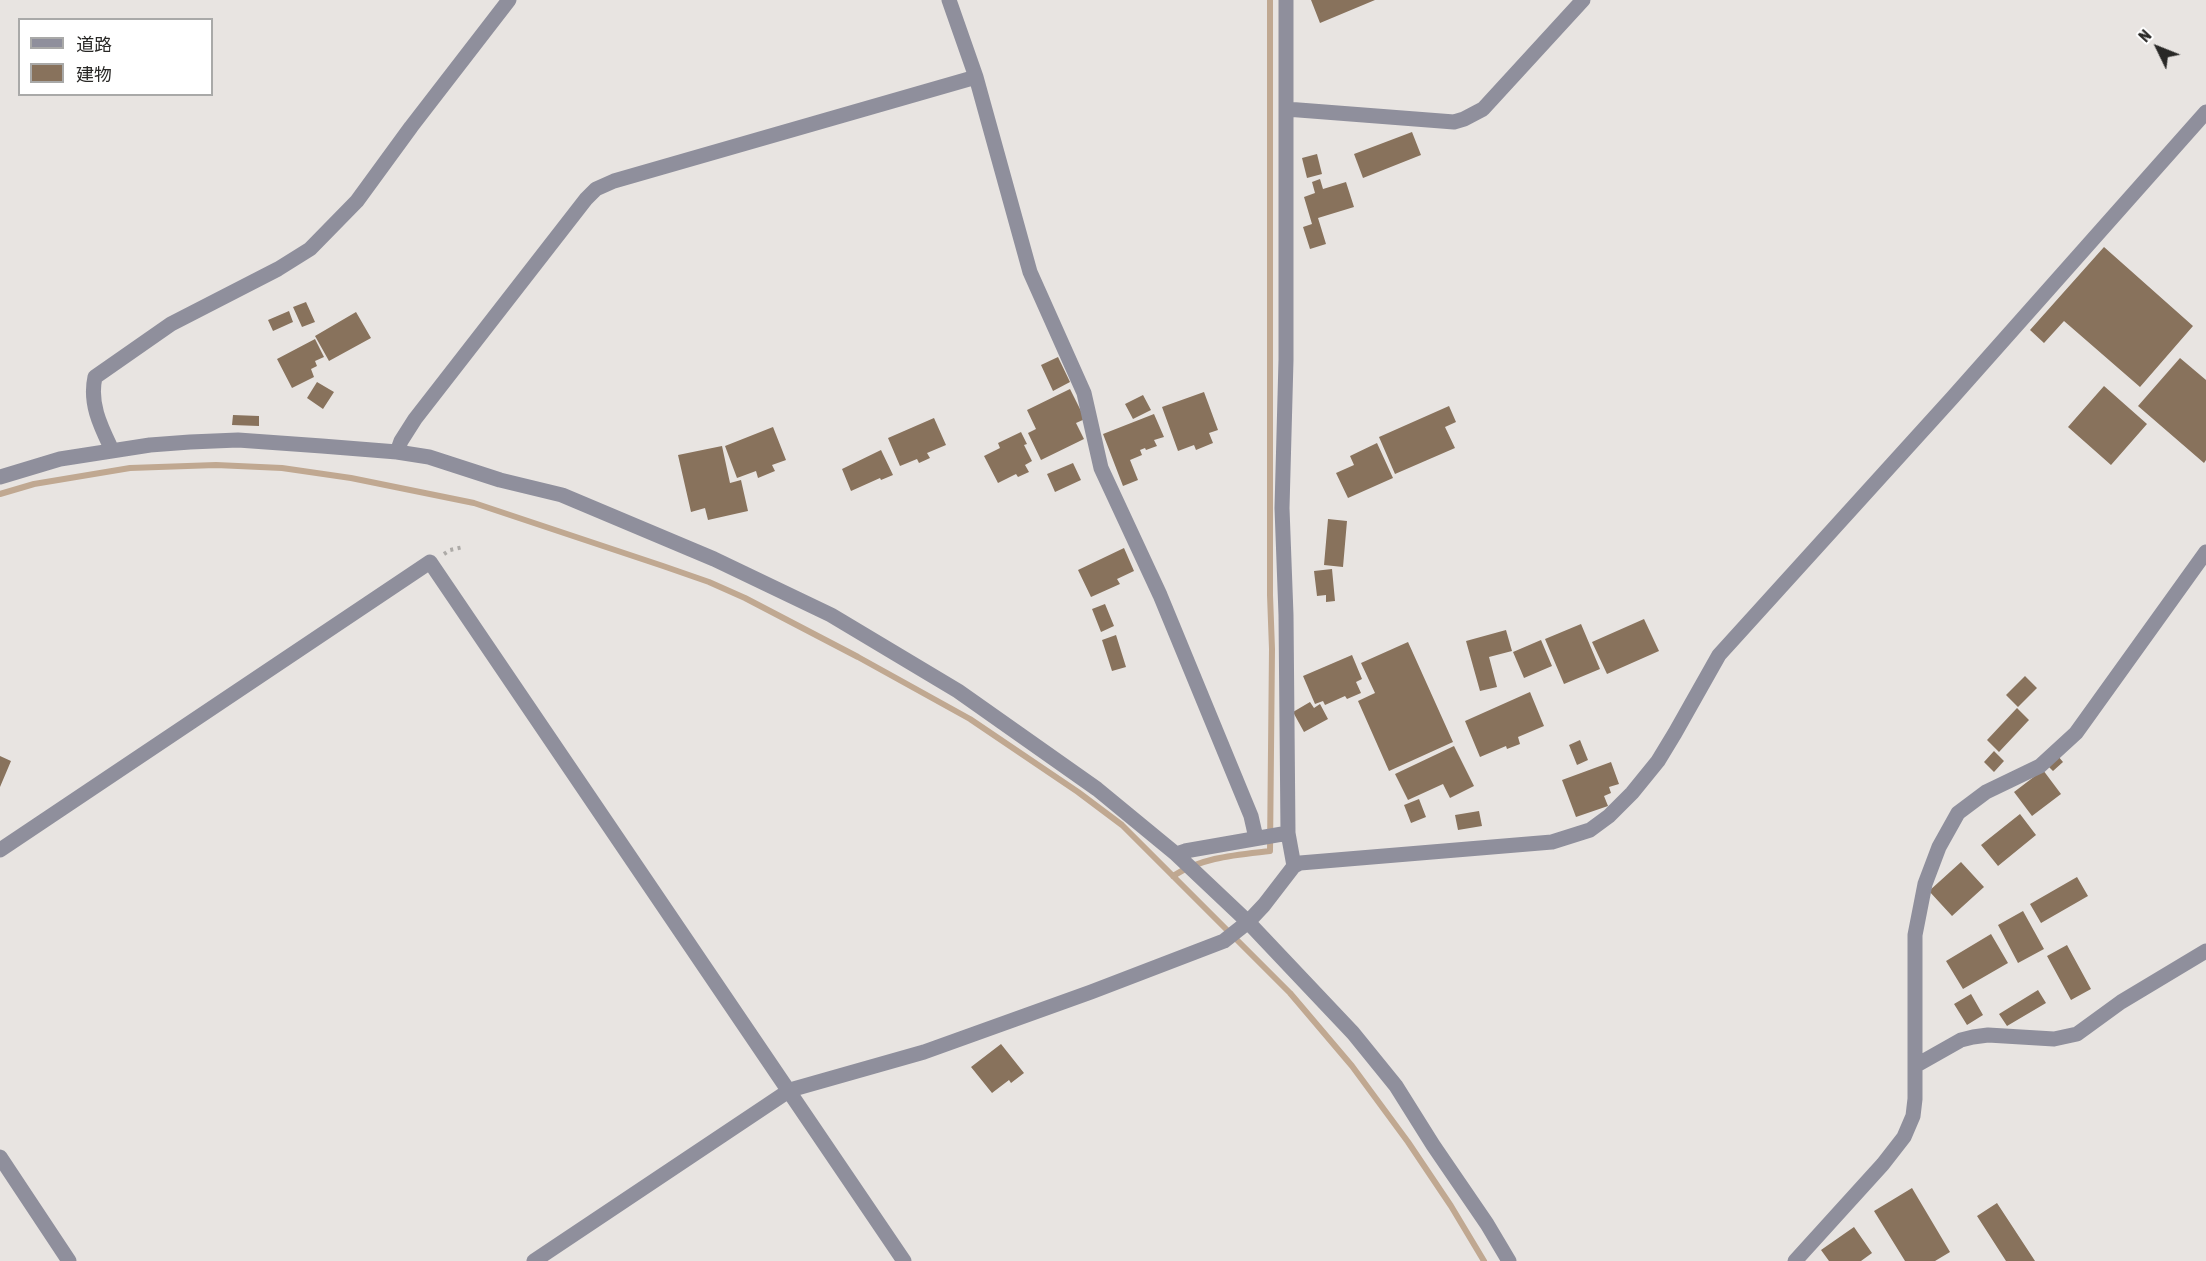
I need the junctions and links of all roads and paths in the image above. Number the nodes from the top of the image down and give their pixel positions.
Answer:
1 (509, 0) edge
2 (949, 0) edge
3 (1286, 0) edge
4 (1583, 0) edge
5 (976, 77) junction
6 (1286, 110) junction
7 (2206, 112) edge
8 (112, 450) junction
9 (397, 452) junction
10 (0, 477) edge
11 (2206, 552) edge
12 (1288, 833) junction
13 (1256, 838) junction
14 (0, 850) edge
15 (1176, 854) junction
16 (1294, 866) junction
17 (1243, 925) junction
18 (2206, 951) edge
19 (1915, 1066) junction
20 (790, 1090) junction
21 (0, 1157) edge
22 (69, 1261) edge
23 (534, 1261) edge
24 (904, 1261) edge
25 (1509, 1261) edge
26 (1795, 1261) edge

1 - 8 street
2 - 5 street
3 - 6 street
4 - 6 street
5 - 9 street
5 - 13 street
6 - 12 street
7 - 16 street
8 - 9 street
8 - 10 street
9 - 15 street
11 - 19 street
12 - 13 street
12 - 16 street
13 - 15 street
14 - 20 street
15 - 17 street
16 - 17 street
17 - 20 street
17 - 25 street
18 - 19 street
19 - 26 street
20 - 23 street
20 - 24 street
21 - 22 street

